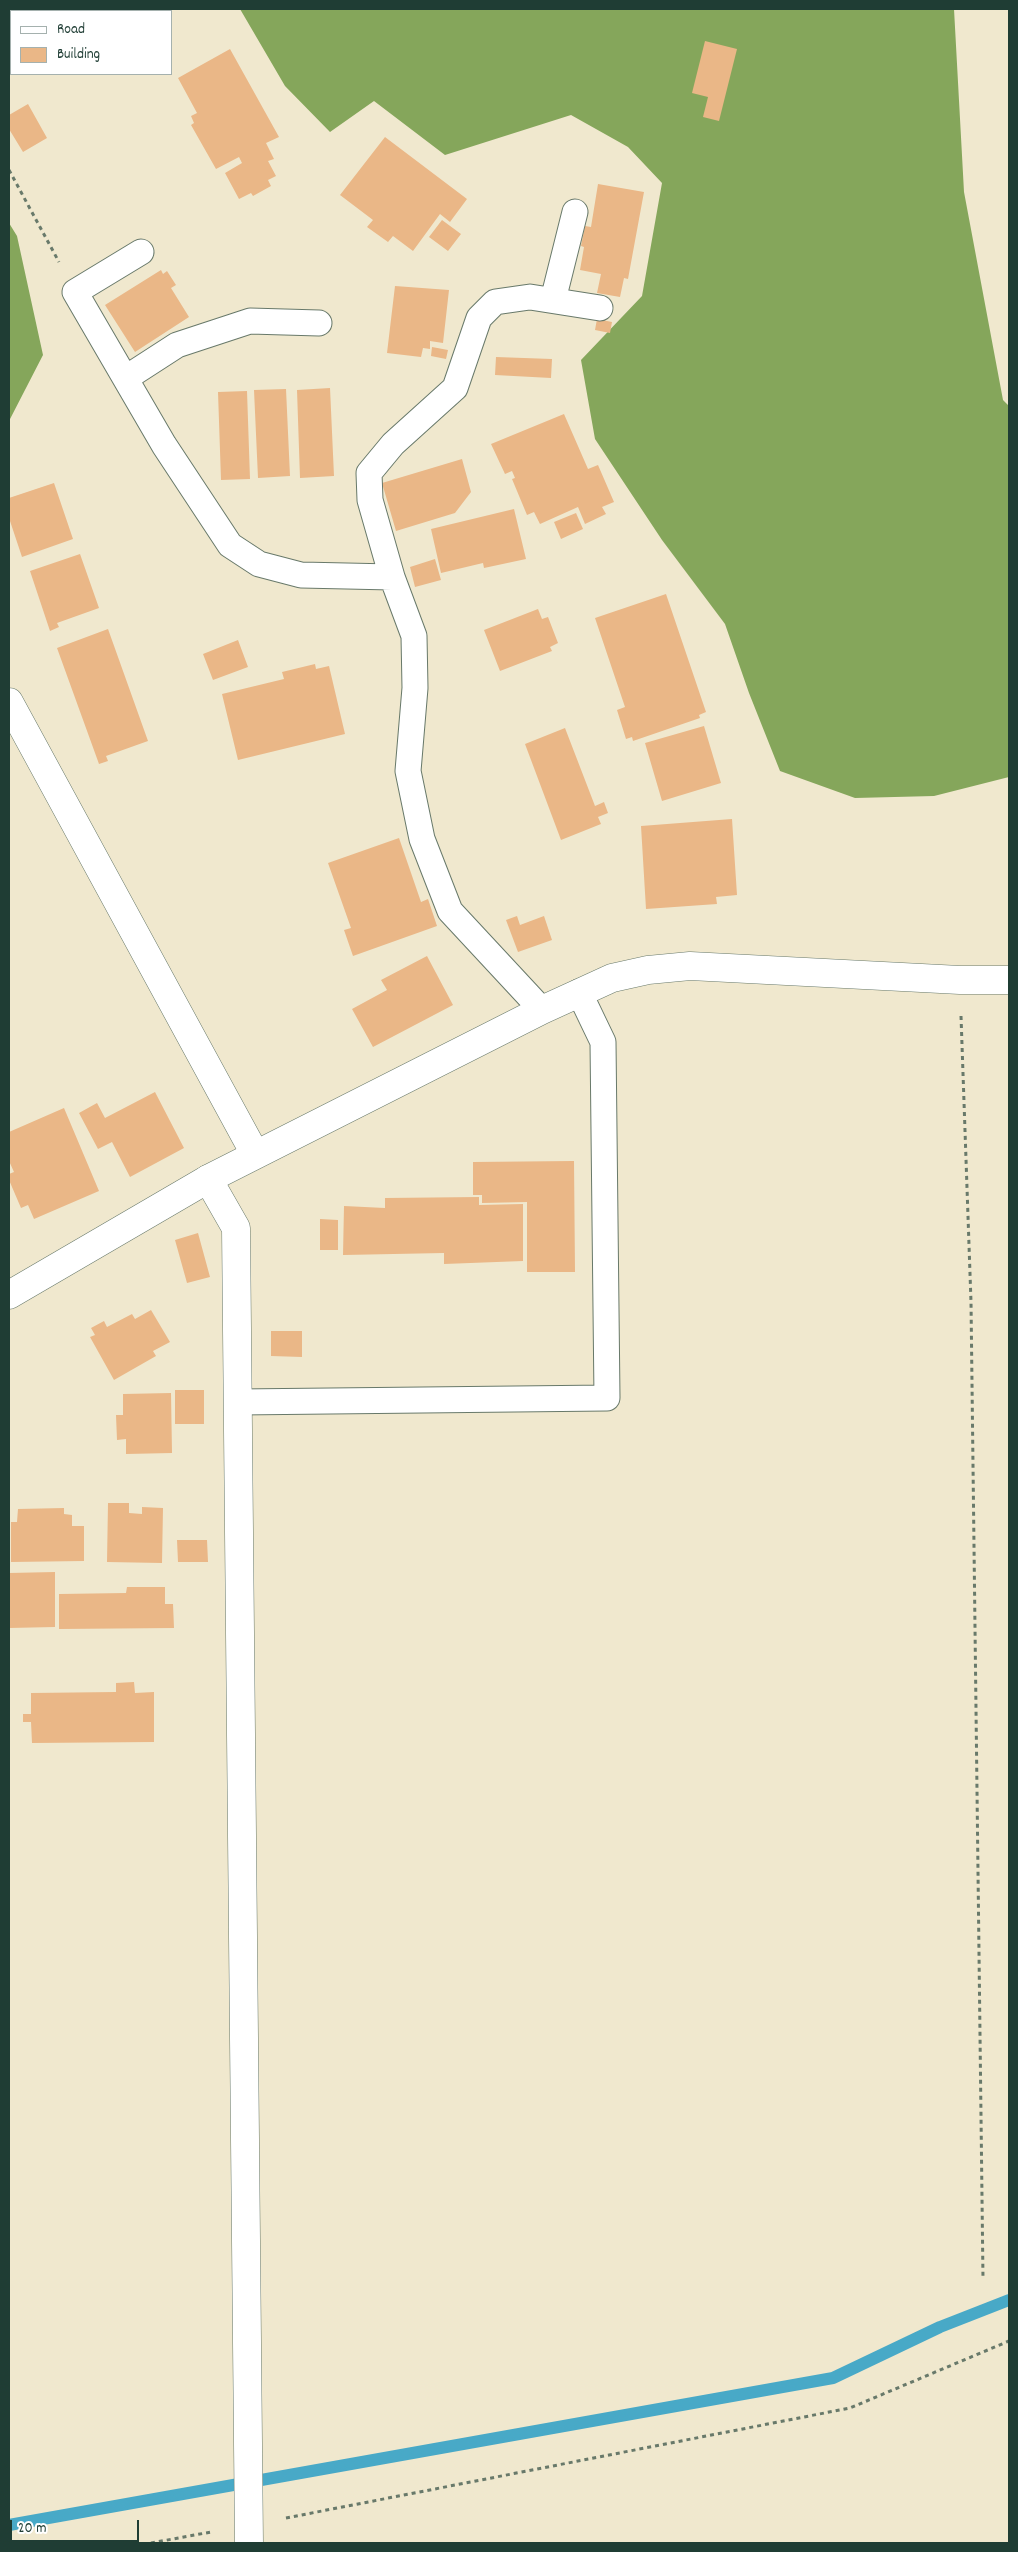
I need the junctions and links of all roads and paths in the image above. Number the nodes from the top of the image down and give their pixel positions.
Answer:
1 (9, 170) edge
2 (575, 212) dead end
3 (141, 252) dead end
4 (75, 292) junction
5 (553, 300) junction
6 (600, 308) dead end
7 (319, 323) dead end
8 (126, 378) junction
9 (392, 577) junction
10 (9, 702) edge
11 (960, 980) junction
12 (1009, 980) edge
13 (579, 992) junction
14 (542, 1010) junction
15 (255, 1154) junction
16 (208, 1179) junction
17 (9, 1295) edge
18 (238, 1402) junction
19 (984, 2279) dead end
20 (1009, 2341) edge
21 (249, 2534) edge
22 (151, 2543) edge

1 - 4 path
2 - 5 lane
3 - 4 lane
4 - 8 lane
5 - 6 lane
5 - 9 lane
7 - 8 lane
8 - 9 lane
9 - 14 lane
10 - 15 street
11 - 12 street
11 - 13 street
11 - 19 path
13 - 14 street
13 - 18 lane
14 - 15 street
15 - 16 street
16 - 17 street
16 - 18 street
18 - 21 street
20 - 21 path
21 - 22 path

